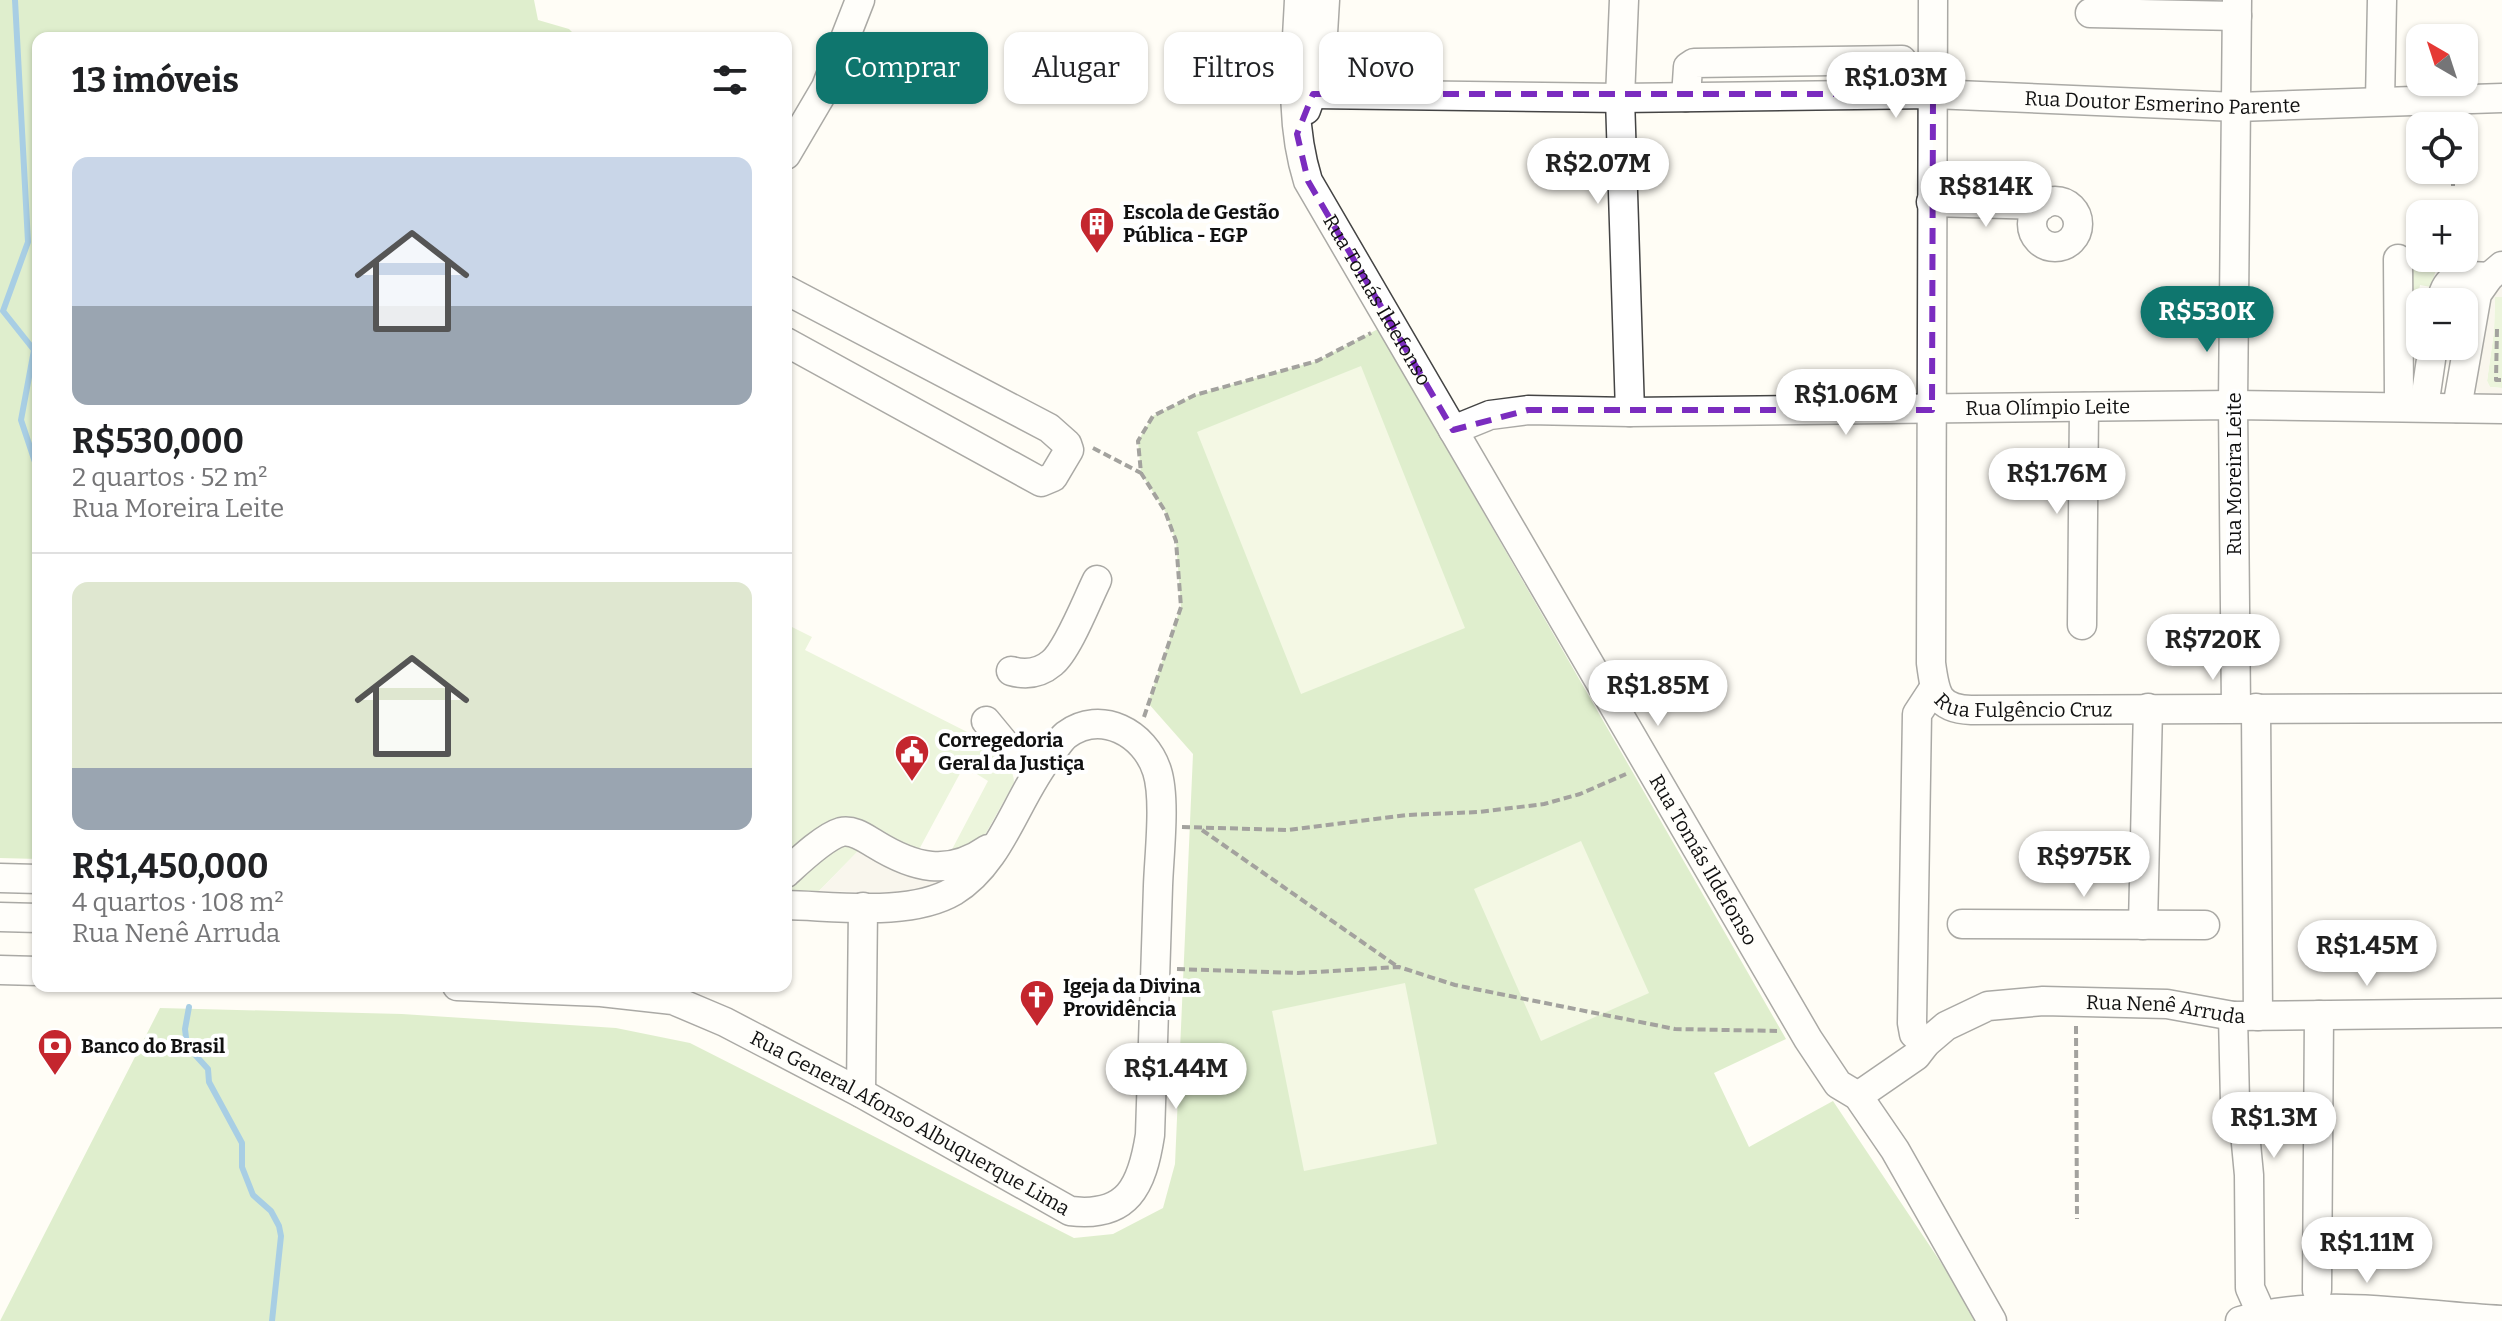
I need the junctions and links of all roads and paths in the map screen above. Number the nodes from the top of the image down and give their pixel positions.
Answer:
1 (860, 0) edge
2 (1624, 0) edge
3 (1933, 0) edge
4 (2382, 0) edge
5 (1312, 1) edge
6 (2237, 8) edge
7 (2090, 13) dead end
8 (1902, 60) dead end
9 (1303, 93) joint
10 (1933, 94) junction
11 (1686, 97) junction
12 (1620, 98) junction
13 (2502, 98) edge
14 (2380, 101) junction
15 (1301, 104) edge
16 (2237, 107) junction
17 (792, 145) edge
18 (1931, 202) junction
19 (2043, 205) dead end
20 (2398, 259) dead end
21 (2496, 272) edge
22 (2445, 288) edge
23 (792, 293) edge
24 (2497, 325) dead end
25 (1396, 330) junction
26 (792, 345) edge
27 (2431, 360) edge
28 (2502, 380) edge
29 (2399, 394) dead end
30 (2233, 405) junction
31 (2084, 407) junction
32 (2424, 407) junction
33 (2457, 408) junction
34 (2502, 409) edge
35 (1932, 410) junction
36 (1630, 412) junction
37 (1453, 430) junction
38 (1067, 444) junction
39 (1141, 473) junction
40 (1097, 580) dead end
41 (2082, 625) dead end
42 (1011, 671) dead end
43 (1934, 688) junction
44 (2148, 708) junction
45 (2246, 708) junction
46 (2502, 708) edge
47 (986, 721) dead end
48 (1136, 738) junction
49 (1649, 764) junction
50 (1038, 768) junction
51 (1160, 826) junction
52 (1200, 828) junction
53 (996, 844) junction
54 (792, 869) edge
55 (0, 878) edge
56 (32, 879) edge
57 (792, 905) edge
58 (863, 907) junction
59 (0, 917) edge
60 (32, 918) edge
61 (1962, 924) dead end
62 (2143, 925) junction
63 (2205, 925) dead end
64 (1399, 967) junction
65 (0, 970) edge
66 (1155, 970) junction
67 (32, 971) edge
68 (618, 992) edge
69 (2076, 1004) junction
70 (2502, 1013) edge
71 (2319, 1015) junction
72 (2245, 1016) junction
73 (1803, 1031) junction
74 (1926, 1043) junction
75 (861, 1093) junction
76 (1858, 1096) junction
77 (2077, 1219) dead end
78 (2317, 1290) dead end
79 (2251, 1318) edge
80 (2502, 1320) edge
81 (1992, 1321) edge

1 - 17 street
2 - 12 street
3 - 10 street, Rua Fulgêncio Cruz
4 - 14 street
5 - 9 street, Rua Tomás Ildefonso
6 - 7 street
6 - 16 street, Rua Moreira Leite
8 - 11 street
9 - 12 street, Rua Doutor Esmerino Parente
10 - 11 street, Rua Doutor Esmerino Parente
10 - 16 street, Rua Doutor Esmerino Parente
10 - 18 street, Rua Fulgêncio Cruz
11 - 12 street, Rua Doutor Esmerino Parente
12 - 36 street
13 - 14 street, Rua Doutor Esmerino Parente
14 - 16 street, Rua Doutor Esmerino Parente
15 - 25 street, Rua Tomás Ildefonso
16 - 30 street, Rua Moreira Leite
18 - 19 street
18 - 35 street, Rua Fulgêncio Cruz
20 - 29 street
21 - 22 street
21 - 33 street
23 - 38 street
24 - 28 path
25 - 37 street, Rua Tomás Ildefonso
25 - 39 path
26 - 38 street
27 - 32 street
30 - 31 street, Rua Olímpio Leite
30 - 32 street, Rua Olímpio Leite
30 - 45 street, Rua Moreira Leite
31 - 35 street, Rua Olímpio Leite
31 - 41 street
32 - 33 street, Rua Olímpio Leite
33 - 34 street, Rua Olímpio Leite
35 - 36 street, Rua Olímpio Leite
35 - 43 street, Rua Fulgêncio Cruz
36 - 37 street, Rua Olímpio Leite
37 - 49 street, Rua Tomás Ildefonso
38 - 39 path
39 - 48 path
40 - 42 street
43 - 44 street, Rua Fulgêncio Cruz
43 - 74 street
44 - 45 street, Rua Fulgêncio Cruz
44 - 62 street
45 - 46 street, Rua Fulgêncio Cruz
45 - 72 street, Rua Moreira Leite
47 - 50 street
48 - 50 street
48 - 51 street, Rua General Afonso Albuquerque Lima
49 - 52 path
49 - 73 street, Rua Tomás Ildefonso
50 - 53 street
51 - 52 path
51 - 66 street, Rua General Afonso Albuquerque Lima
52 - 64 path
53 - 54 street
53 - 58 street
55 - 56 street
57 - 58 street
58 - 75 street
59 - 60 street
61 - 62 street
62 - 63 street
64 - 66 path
64 - 73 path
65 - 67 street
66 - 75 street, Rua General Afonso Albuquerque Lima
68 - 75 street, Rua General Afonso Albuquerque Lima
69 - 72 street, Rua Nenê Arruda
69 - 74 street, Rua Nenê Arruda
69 - 77 path
70 - 71 street, Rua Nenê Arruda
71 - 72 street, Rua Nenê Arruda
71 - 78 street
72 - 79 street
73 - 76 street, Rua Tomás Ildefonso
74 - 76 street, Rua Nenê Arruda
76 - 81 street, Rua Tomás Ildefonso
79 - 80 street

